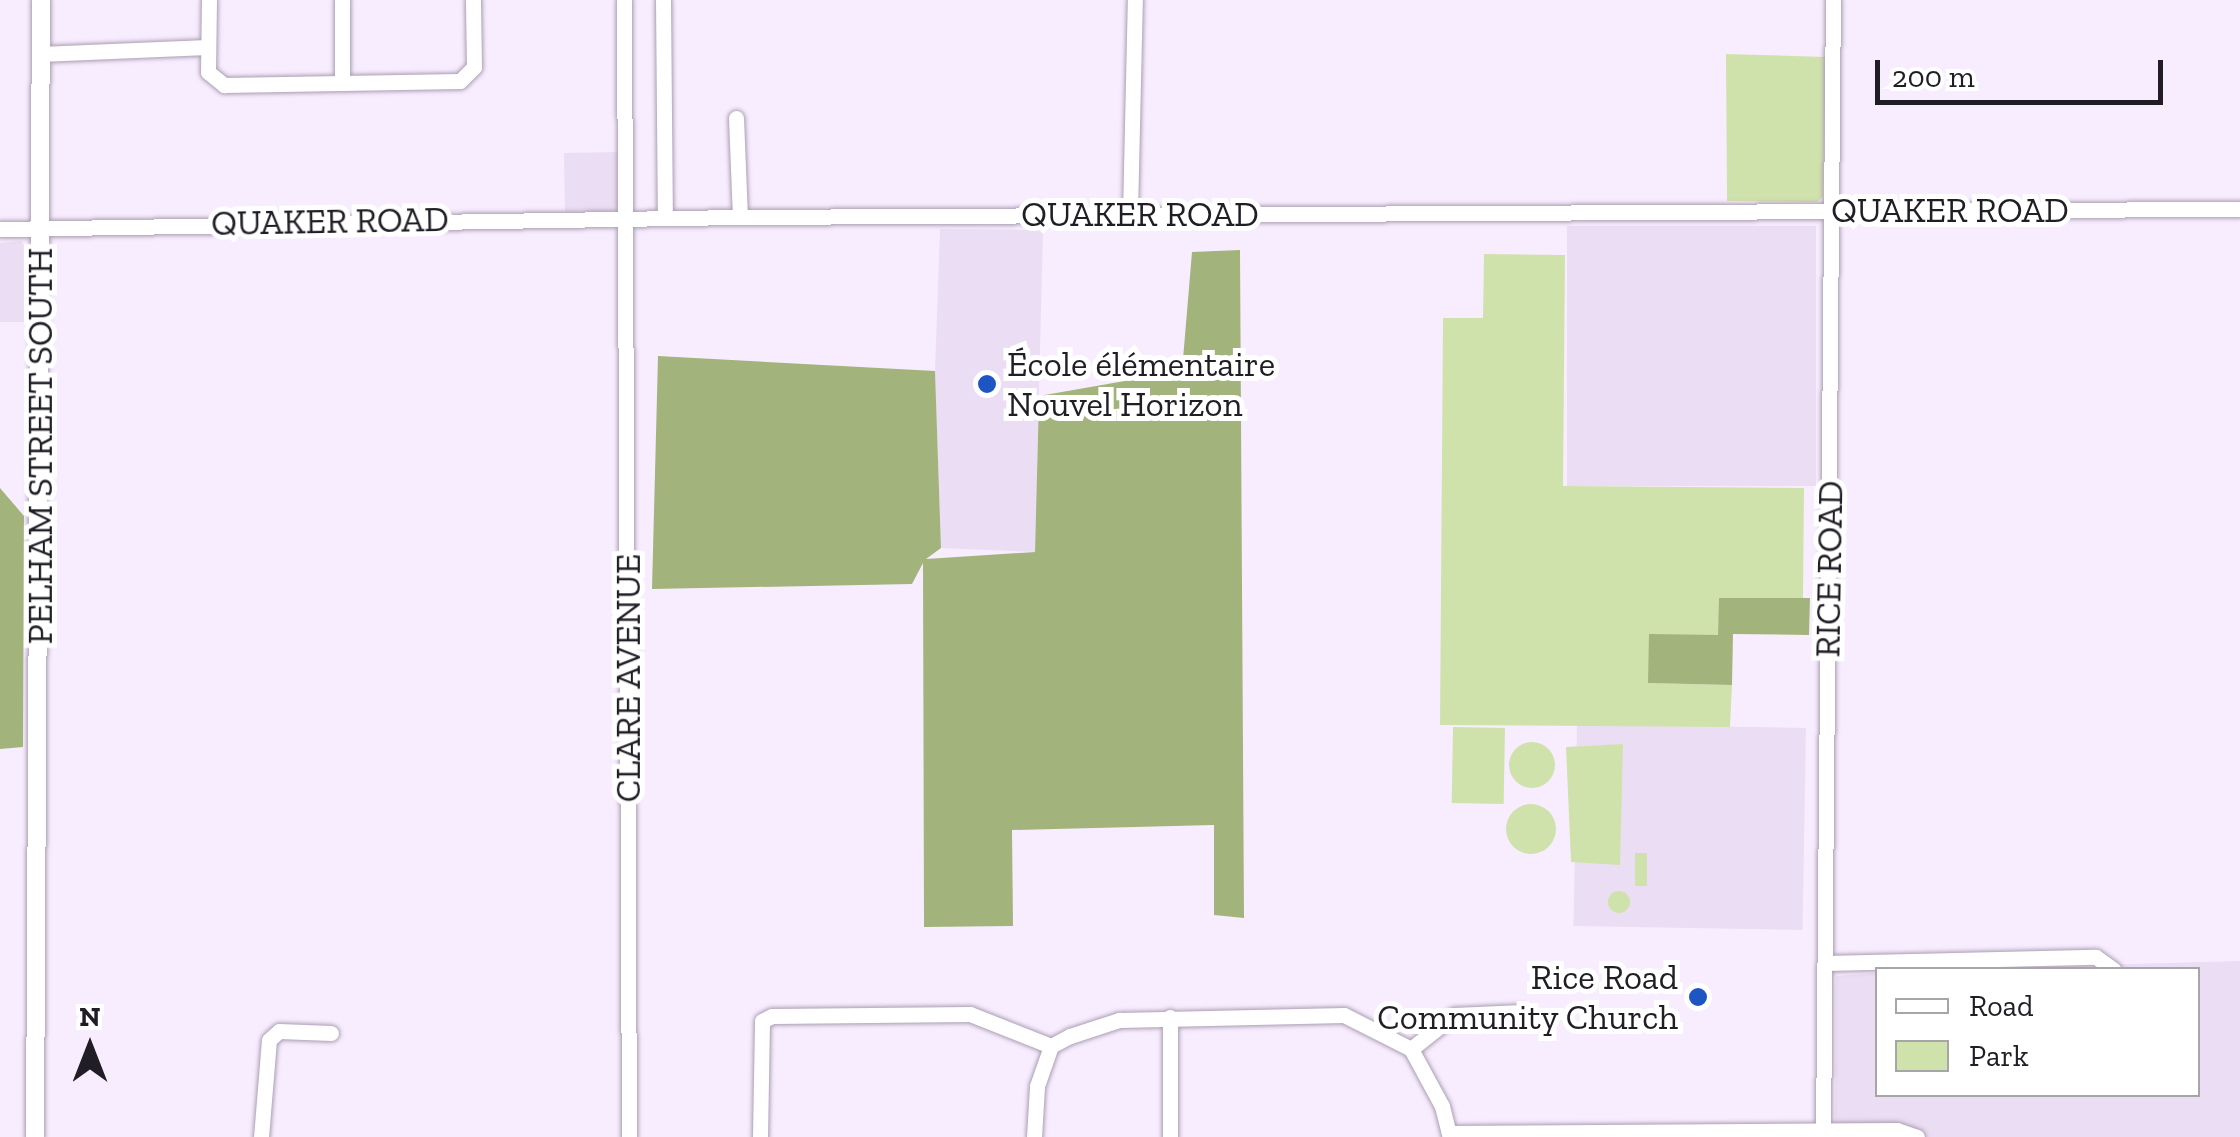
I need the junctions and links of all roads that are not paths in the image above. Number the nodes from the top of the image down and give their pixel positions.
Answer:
1 (41, 0) edge
2 (209, 0) edge
3 (342, 0) edge
4 (473, 0) edge
5 (624, 0) edge
6 (664, 0) edge
7 (1134, 0) edge
8 (1834, 0) edge
9 (206, 47) junction
10 (41, 48) junction
11 (342, 82) junction
12 (736, 118) dead end
13 (2240, 209) edge
14 (1832, 210) junction
15 (1130, 214) junction
16 (740, 217) junction
17 (626, 218) junction
18 (665, 218) junction
19 (40, 228) junction
20 (0, 230) edge
21 (1825, 963) junction
22 (2110, 967) edge
23 (1523, 1012) dead end
24 (1170, 1017) junction
25 (331, 1033) dead end
26 (1051, 1046) junction
27 (1411, 1049) junction
28 (1713, 1134) edge
29 (1823, 1134) edge
30 (1450, 1135) edge
31 (1576, 1135) edge
32 (35, 1137) edge
33 (260, 1137) edge
34 (629, 1137) edge
35 (760, 1137) edge
36 (1034, 1137) edge
37 (1170, 1137) edge
38 (1917, 1137) edge

1 - 10 main road, PELHAM STREET SOUTH
2 - 9 street
3 - 11 street
4 - 11 street
5 - 17 street, CLARE AVENUE
6 - 18 street
7 - 15 street
8 - 14 street, RICE ROAD
9 - 10 street
9 - 11 street
10 - 19 main road, PELHAM STREET SOUTH
12 - 16 street
13 - 14 street, QUAKER ROAD
14 - 15 street, QUAKER ROAD
14 - 21 street, RICE ROAD
15 - 16 street, QUAKER ROAD
16 - 18 street, QUAKER ROAD
17 - 18 street, QUAKER ROAD
17 - 19 street, QUAKER ROAD
17 - 34 street, CLARE AVENUE
19 - 20 street, QUAKER ROAD
19 - 32 main road, PELHAM STREET SOUTH
21 - 22 street
21 - 29 street, RICE ROAD
23 - 27 street
24 - 26 street
24 - 27 street
24 - 37 street
25 - 33 street
26 - 35 street
26 - 36 street
27 - 30 street
28 - 29 street
28 - 31 street
29 - 38 street
30 - 31 street

